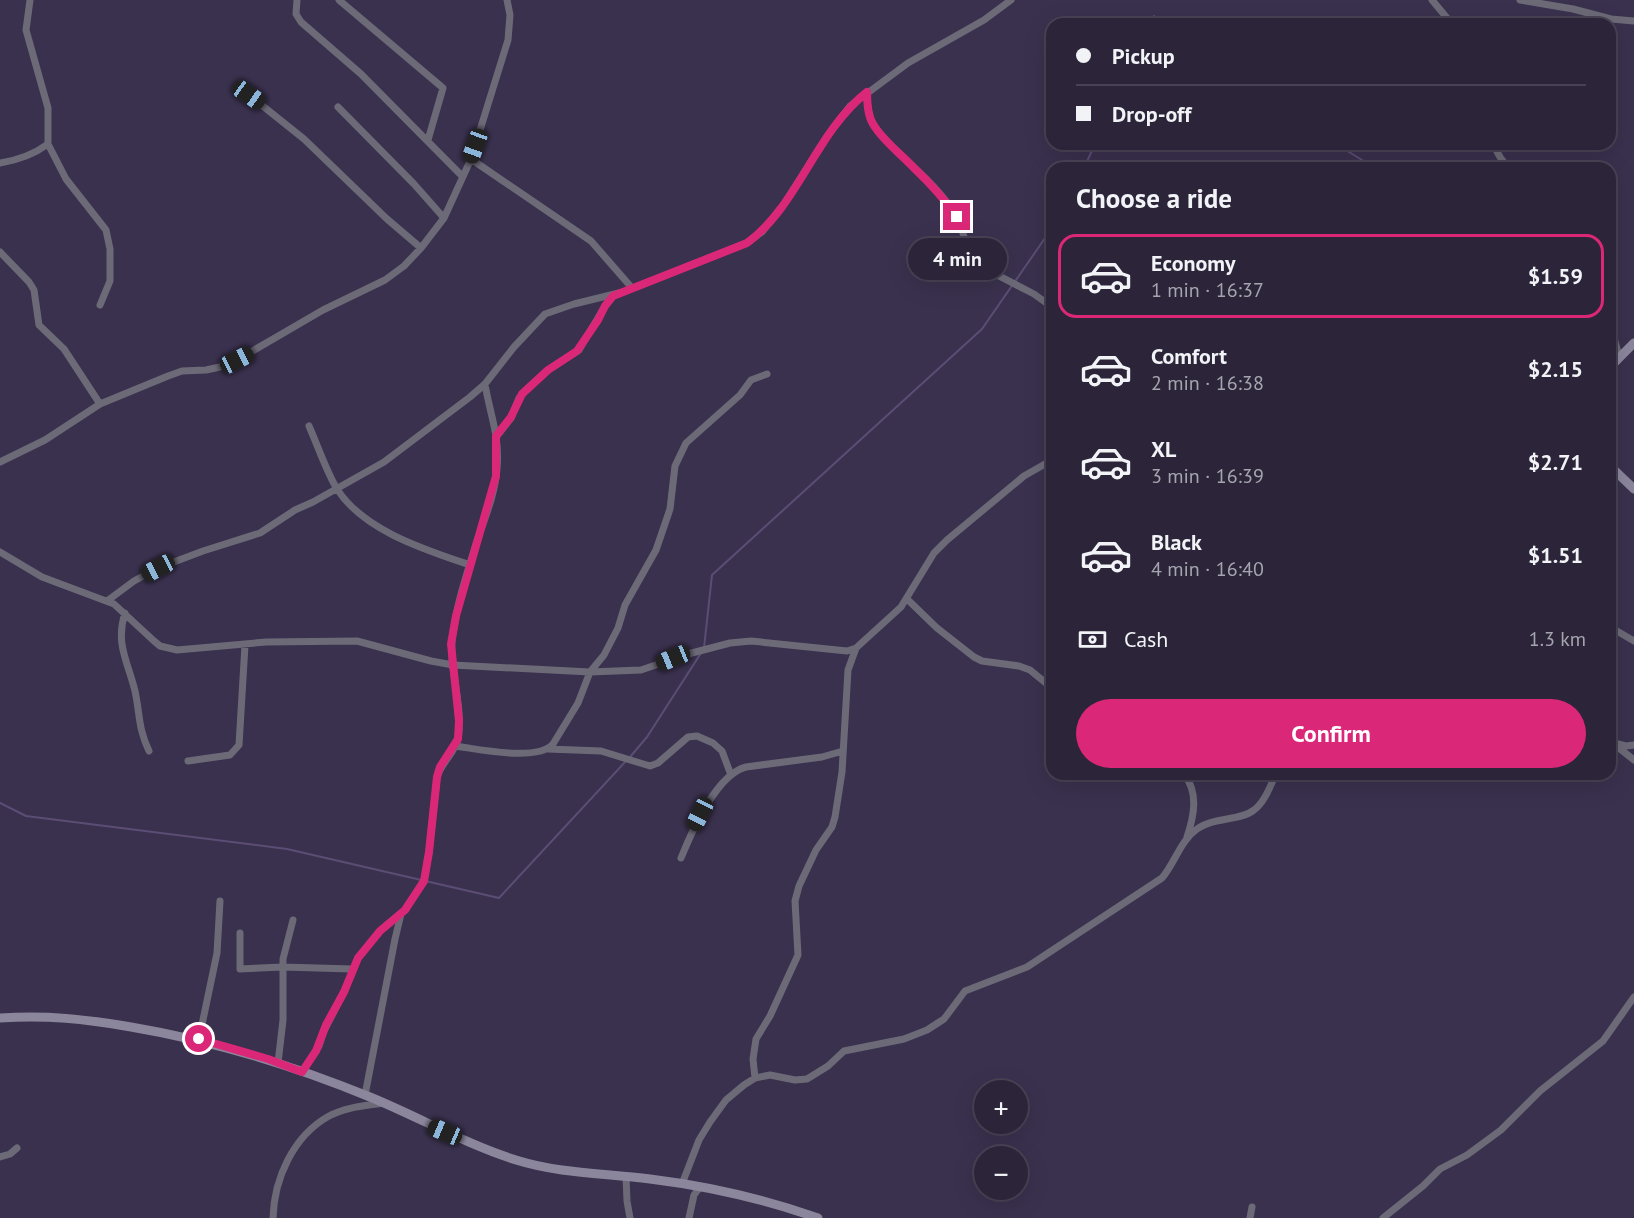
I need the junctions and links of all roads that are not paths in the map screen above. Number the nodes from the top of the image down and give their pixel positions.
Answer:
1 (30, 0) edge
2 (297, 0) edge
3 (339, 0) edge
4 (507, 0) edge
5 (1011, 0) edge
6 (1432, 0) edge
7 (1520, 0) edge
8 (1447, 18) edge
9 (1607, 18) edge
10 (1616, 19) edge
11 (1634, 21) edge
12 (867, 92) junction
13 (249, 95) dead end
14 (338, 107) dead end
15 (428, 140) junction
16 (48, 144) junction
17 (471, 159) junction
18 (0, 163) edge
19 (462, 176) junction
20 (444, 218) junction
21 (421, 248) junction
22 (0, 252) edge
23 (632, 288) junction
24 (613, 296) junction
25 (1046, 303) edge
26 (100, 305) dead end
27 (1616, 340) edge
28 (1634, 343) edge
29 (1619, 356) junction
30 (1616, 360) edge
31 (767, 374) dead end
32 (485, 384) junction
33 (100, 404) junction
34 (309, 426) dead end
35 (496, 436) junction
36 (0, 462) edge
37 (1046, 463) edge
38 (1616, 472) edge
39 (336, 488) junction
40 (1634, 489) edge
41 (0, 552) edge
42 (471, 565) junction
43 (907, 599) junction
44 (107, 601) junction
45 (125, 613) junction
46 (1616, 630) edge
47 (1634, 641) edge
48 (245, 645) junction
49 (856, 648) junction
50 (453, 665) junction
51 (590, 672) junction
52 (1046, 683) edge
53 (1616, 743) edge
54 (1634, 745) edge
55 (455, 746) junction
56 (1616, 746) edge
57 (548, 749) junction
58 (843, 750) junction
59 (149, 751) dead end
60 (1634, 760) edge
61 (188, 761) dead end
62 (731, 775) junction
63 (1187, 780) edge
64 (1273, 780) edge
65 (1187, 837) junction
66 (681, 858) dead end
67 (220, 901) dead end
68 (401, 914) junction
69 (293, 920) dead end
70 (240, 933) dead end
71 (283, 967) junction
72 (352, 969) junction
73 (1634, 997) edge
74 (0, 1018) edge
75 (199, 1039) junction
76 (278, 1063) junction
77 (302, 1072) junction
78 (755, 1078) junction
79 (365, 1095) junction
80 (383, 1103) junction
81 (17, 1148) dead end
82 (0, 1157) edge
83 (626, 1177) junction
84 (682, 1184) junction
85 (700, 1187) junction
86 (1252, 1207) dead end
87 (811, 1217) edge
88 (273, 1218) edge
89 (630, 1218) edge
90 (689, 1218) edge
91 (1250, 1218) edge
92 (1383, 1218) edge

1 - 16 street
2 - 15 street
3 - 15 street
4 - 17 street
5 - 12 street
6 - 8 street
7 - 9 street
10 - 11 street
12 - 23 street
12 - 25 street
13 - 21 street
14 - 20 street
15 - 19 street
16 - 18 street
16 - 26 street
17 - 19 street
17 - 23 street
19 - 20 street
20 - 21 street
21 - 33 street
22 - 33 street
23 - 24 street
24 - 32 street
24 - 35 street
27 - 29 street
28 - 29 street
29 - 30 street
31 - 51 street
32 - 35 street
32 - 39 street
33 - 36 street
34 - 39 street
35 - 42 street
37 - 43 street
38 - 40 street
39 - 42 street
39 - 44 street
41 - 44 street
42 - 50 street
43 - 49 street
43 - 52 street
44 - 45 street
45 - 48 street
45 - 59 street
46 - 47 street
48 - 50 street
48 - 61 street
49 - 51 street
49 - 58 street
50 - 51 street
50 - 55 street
51 - 57 street
53 - 54 street
55 - 57 street
55 - 68 street
56 - 60 street
57 - 62 street
58 - 62 street
58 - 78 street
62 - 66 street
63 - 65 street
64 - 65 street
65 - 78 street
67 - 75 street
68 - 72 street
68 - 79 street
69 - 71 street
70 - 71 street
71 - 72 street
71 - 76 street
72 - 77 street
73 - 92 street
74 - 75 street
75 - 76 street
76 - 77 street
77 - 79 street
78 - 84 street
79 - 80 street
80 - 83 street
80 - 88 street
81 - 82 street
83 - 84 street
83 - 89 street
84 - 85 street
85 - 87 street
85 - 90 street
86 - 91 street

